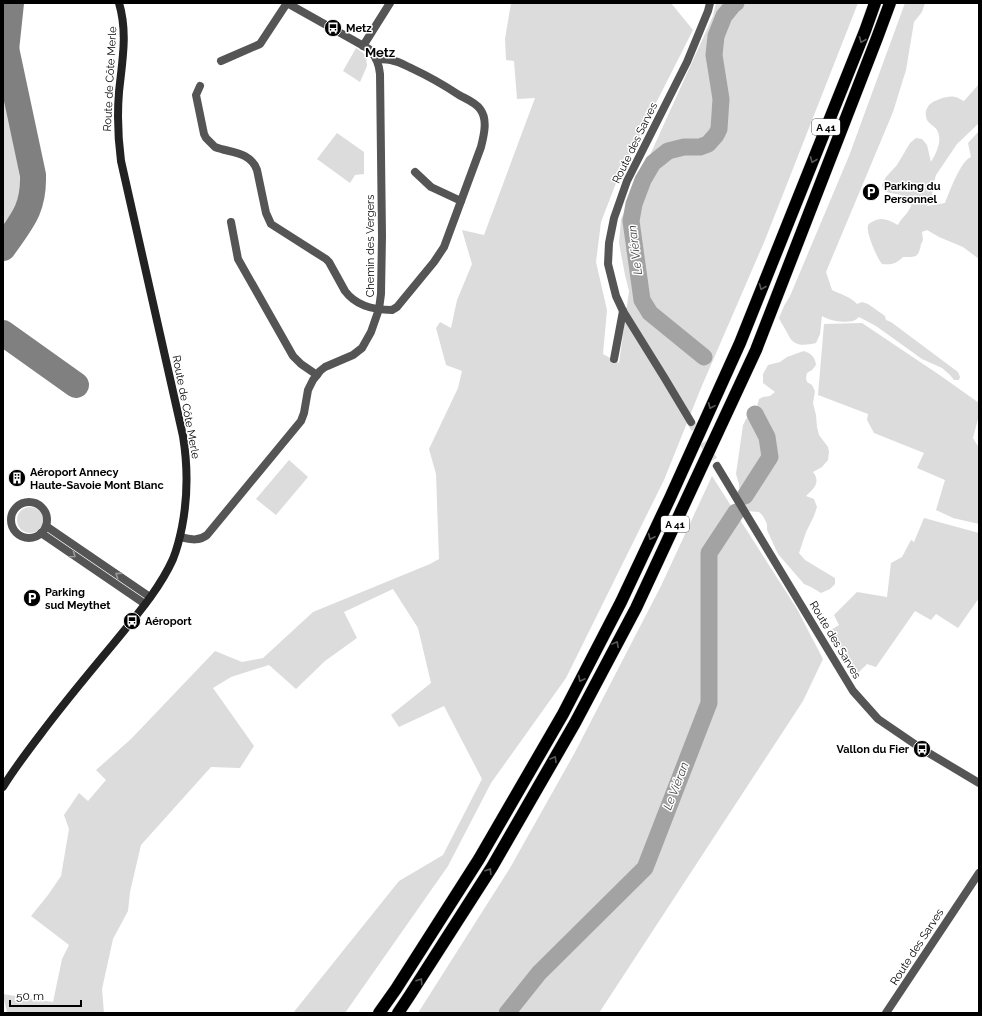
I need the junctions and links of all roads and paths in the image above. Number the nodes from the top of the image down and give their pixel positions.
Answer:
1 (120, 3) edge
2 (287, 3) edge
3 (390, 3) edge
4 (710, 3) edge
5 (875, 3) edge
6 (890, 3) edge
7 (363, 46) junction
8 (376, 59) junction
9 (221, 61) dead end
10 (200, 86) dead end
11 (415, 172) dead end
12 (461, 201) junction
13 (231, 222) dead end
14 (379, 310) junction
15 (623, 311) junction
16 (614, 359) dead end
17 (317, 375) junction
18 (691, 422) tunnel mouth
19 (717, 466) tunnel mouth
20 (44, 529) junction
21 (180, 537) junction
22 (150, 597) junction
23 (145, 604) junction
24 (979, 783) edge
25 (3, 787) edge
26 (979, 873) edge
27 (379, 1013) edge
28 (398, 1013) edge
29 (886, 1013) edge

1 - 21 main road, Route de Côte Merle
2 - 7 street
2 - 9 street
3 - 7 street
4 - 15 street, Route des Sarves
5 -> 27 highway, A 41
28 -> 6 highway, A 41
7 - 8 street
8 - 12 street
8 - 14 street, Chemin des Vergers
10 - 14 street, Chemin des Vergers
11 - 12 street
12 - 14 street
13 - 17 street
14 - 17 street
15 - 16 street
15 - 18 street, Route des Sarves
17 - 21 street
19 - 24 street, Route des Sarves
20 - 20 street
22 -> 20 street
20 -> 23 street
21 - 22 main road, Route de Côte Merle
22 - 23 main road, Route de Côte Merle
23 - 25 main road, Route de Côte Merle
26 - 29 street, Route des Sarves

